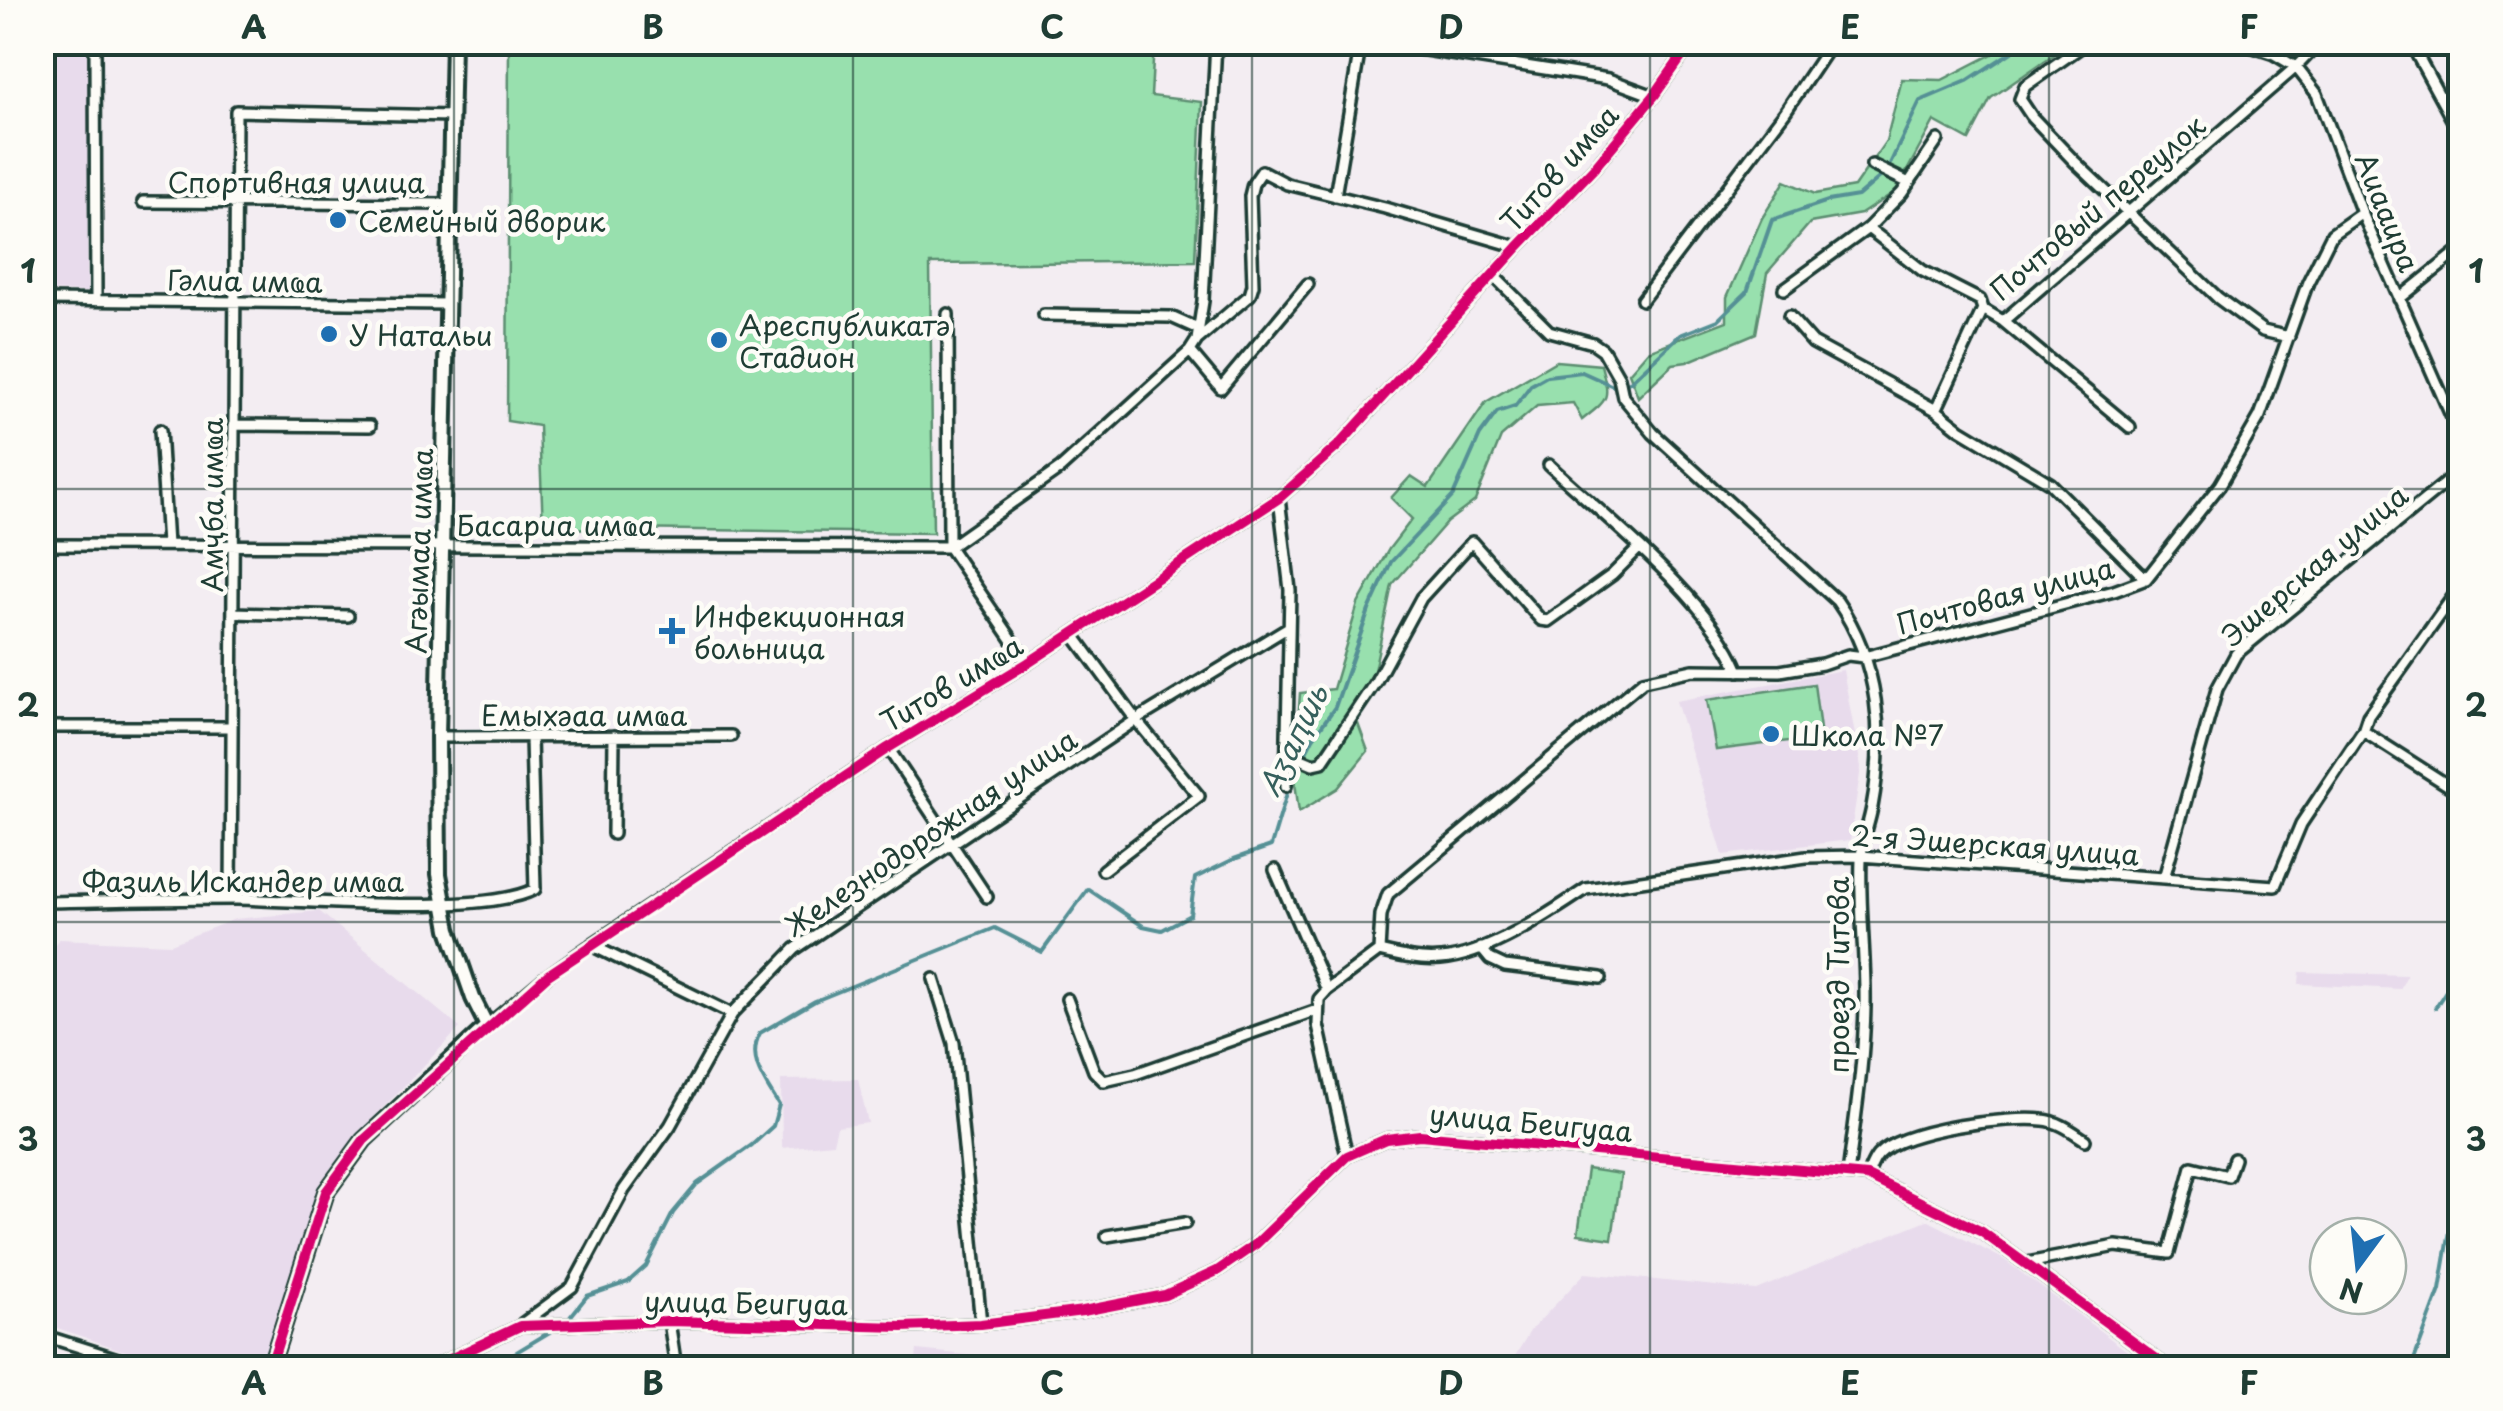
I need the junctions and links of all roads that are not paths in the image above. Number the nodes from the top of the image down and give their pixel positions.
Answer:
1 (95, 42) edge
2 (453, 42) edge
3 (1216, 42) edge
4 (1361, 42) edge
5 (1374, 42) edge
6 (1692, 42) edge
7 (1832, 42) edge
8 (2088, 42) edge
9 (2238, 42) edge
10 (2320, 42) edge
11 (2410, 42) edge
12 (2296, 67) junction
13 (1654, 96) junction
14 (451, 116) junction
15 (2460, 134) edge
16 (1938, 140) dead end
17 (1872, 165) dead end
18 (1909, 182) junction
19 (1335, 196) junction
20 (143, 202) dead end
21 (235, 202) junction
22 (449, 204) junction
23 (2126, 212) junction
24 (2362, 213) junction
25 (1868, 228) junction
26 (1518, 247) junction
27 (2460, 250) edge
28 (1493, 275) junction
29 (1308, 284) dead end
30 (1784, 289) dead end
31 (2399, 299) junction
32 (42, 300) edge
33 (1642, 300) dead end
34 (96, 301) junction
35 (235, 302) junction
36 (448, 304) junction
37 (1982, 309) junction
38 (948, 314) dead end
39 (1044, 315) dead end
40 (1790, 316) dead end
41 (2003, 322) junction
42 (1198, 335) junction
43 (2289, 337) junction
44 (1190, 351) junction
45 (1936, 410) junction
46 (234, 426) junction
47 (370, 426) dead end
48 (2130, 426) dead end
49 (160, 430) dead end
50 (2460, 436) edge
51 (1549, 464) dead end
52 (2460, 471) edge
53 (1279, 498) junction
54 (42, 545) edge
55 (166, 545) junction
56 (233, 545) junction
57 (443, 546) junction
58 (950, 547) junction
59 (1638, 548) junction
60 (2146, 579) junction
61 (2460, 588) edge
62 (233, 613) junction
63 (348, 616) dead end
64 (1288, 628) junction
65 (1073, 634) junction
66 (1864, 658) junction
67 (1028, 663) junction
68 (1739, 670) junction
69 (1136, 720) junction
70 (42, 727) edge
71 (232, 728) junction
72 (2363, 731) junction
73 (530, 736) junction
74 (614, 736) junction
75 (730, 736) dead end
76 (438, 737) junction
77 (888, 748) junction
78 (1292, 756) junction
79 (2460, 766) edge
80 (1286, 786) dead end
81 (2450, 786) junction
82 (2460, 792) edge
83 (612, 834) dead end
84 (950, 843) junction
85 (1860, 856) junction
86 (1104, 870) dead end
87 (1275, 870) dead end
88 (2164, 878) junction
89 (987, 897) dead end
90 (232, 899) junction
91 (42, 902) edge
92 (443, 903) junction
93 (592, 945) junction
94 (1481, 948) junction
95 (1379, 951) junction
96 (1601, 978) dead end
97 (934, 979) dead end
98 (1327, 990) junction
99 (1067, 999) dead end
100 (1317, 1010) junction
101 (732, 1014) junction
102 (488, 1026) junction
103 (2086, 1140) dead end
104 (1347, 1156) junction
105 (2234, 1158) dead end
106 (1848, 1174) junction
107 (1866, 1176) junction
108 (1186, 1223) dead end
109 (1108, 1236) dead end
110 (2027, 1263) junction
111 (669, 1321) junction
112 (981, 1324) junction
113 (520, 1326) junction
114 (42, 1334) edge
115 (448, 1366) edge
116 (146, 1368) edge
117 (270, 1368) edge
118 (432, 1368) edge
119 (676, 1368) edge
120 (2170, 1368) edge

1 - 34 street
2 - 14 street, Агәымаа имҩа
3 - 42 street
4 - 19 street
5 - 13 street
6 - 13 street, Титов имҩа
7 - 33 street
8 - 23 street
9 - 12 street
10 - 12 street, Почтовый переулок
11 - 15 street
12 - 23 street, Почтовый переулок
12 - 24 street, Аиааира
13 - 26 street, Титов имҩа
14 - 21 street, Амҷба имҩа
14 - 22 street, Агәымаа имҩа
16 - 18 street
17 - 18 street
18 - 25 street
19 - 26 street
19 - 42 street
20 - 21 street, Спортивная улица
21 - 22 street, Спортивная улица
21 - 35 street, Амҷба имҩа
22 - 36 street, Агәымаа имҩа
23 - 41 street, Почтовый переулок
23 - 43 street
24 - 31 street, Аиааира
24 - 43 street, Почтовая улица
25 - 30 street
25 - 37 street
26 - 28 street, Титов имҩа
27 - 31 street
28 - 53 street, Титов имҩа
28 - 66 street, проезд Титова
29 - 44 street
31 - 50 street, Аиааира
32 - 34 street, Гәлиа имҩа
34 - 35 street, Гәлиа имҩа
35 - 36 street, Гәлиа имҩа
35 - 46 street, Амҷба имҩа
36 - 57 street, Агәымаа имҩа
37 - 41 street, Почтовый переулок
37 - 45 street, Почтовый переулок
38 - 58 street
39 - 42 street
40 - 45 street
41 - 48 street
42 - 44 street
43 - 60 street, Почтовая улица
44 - 58 street
45 - 60 street
46 - 47 street
46 - 56 street, Амҷба имҩа
49 - 55 street
51 - 59 street
52 - 88 street, Эшерская улица
53 - 64 street
53 - 65 street, Титов имҩа
54 - 55 street, Басариа имҩа
55 - 56 street, Басариа имҩа
56 - 57 street, Басариа имҩа
56 - 62 street, Амҷба имҩа
57 - 58 street, Басариа имҩа
57 - 76 street, Агәымаа имҩа
58 - 67 street
59 - 68 street
59 - 78 street
60 - 66 street, Почтовая улица
61 - 72 street, 2-я Эшерская улица
62 - 63 street
62 - 71 street, Амҷба имҩа
64 - 69 street, Железнодорожная улица
64 - 78 street
65 - 67 street, Титов имҩа
65 - 69 street
66 - 68 street, Почтовая улица
66 - 85 street, проезд Титова
67 - 77 street, Титов имҩа
68 - 95 street, Почтовая улица
69 - 84 street, Железнодорожная улица
69 - 86 street
70 - 71 street
71 - 90 street, Амҷба имҩа
72 - 81 street
72 - 88 street, 2-я Эшерская улица
73 - 74 street, Емыхәаа имҩа
73 - 76 street, Емыхәаа имҩа
73 - 92 street, Фазиль Искандер имҩа
74 - 75 street, Емыхәаа имҩа
74 - 83 street
76 - 92 street, Агәымаа имҩа
77 - 84 street
77 - 93 street, Титов имҩа
78 - 80 street
79 - 81 street
81 - 82 street
84 - 89 street
84 - 101 street, Железнодорожная улица
85 - 88 street, 2-я Эшерская улица
85 - 94 street, 2-я Эшерская улица
85 - 106 street, проезд Титова
87 - 98 street
90 - 91 street, Фазиль Искандер имҩа
90 - 92 street, Фазиль Искандер имҩа
92 - 102 street, Агәымаа имҩа
93 - 101 street
93 - 102 street, Титов имҩа
94 - 95 street, 2-я Эшерская улица
94 - 96 street
95 - 98 street
97 - 112 street
98 - 100 street
99 - 100 street
100 - 104 street
101 - 113 street, Железнодорожная улица
102 - 117 street, Титов имҩа
103 - 107 street
104 - 106 street, улица Беигуаа
104 - 112 street, улица Беигуаа
105 - 110 street
106 - 107 street, улица Беигуаа
107 - 110 street, улица Беигуаа
108 - 109 street
110 - 120 street, улица Беигуаа
111 - 112 street, улица Беигуаа
111 - 113 street, улица Беигуаа
111 - 119 street
113 - 115 street
114 - 116 street
115 - 118 street

